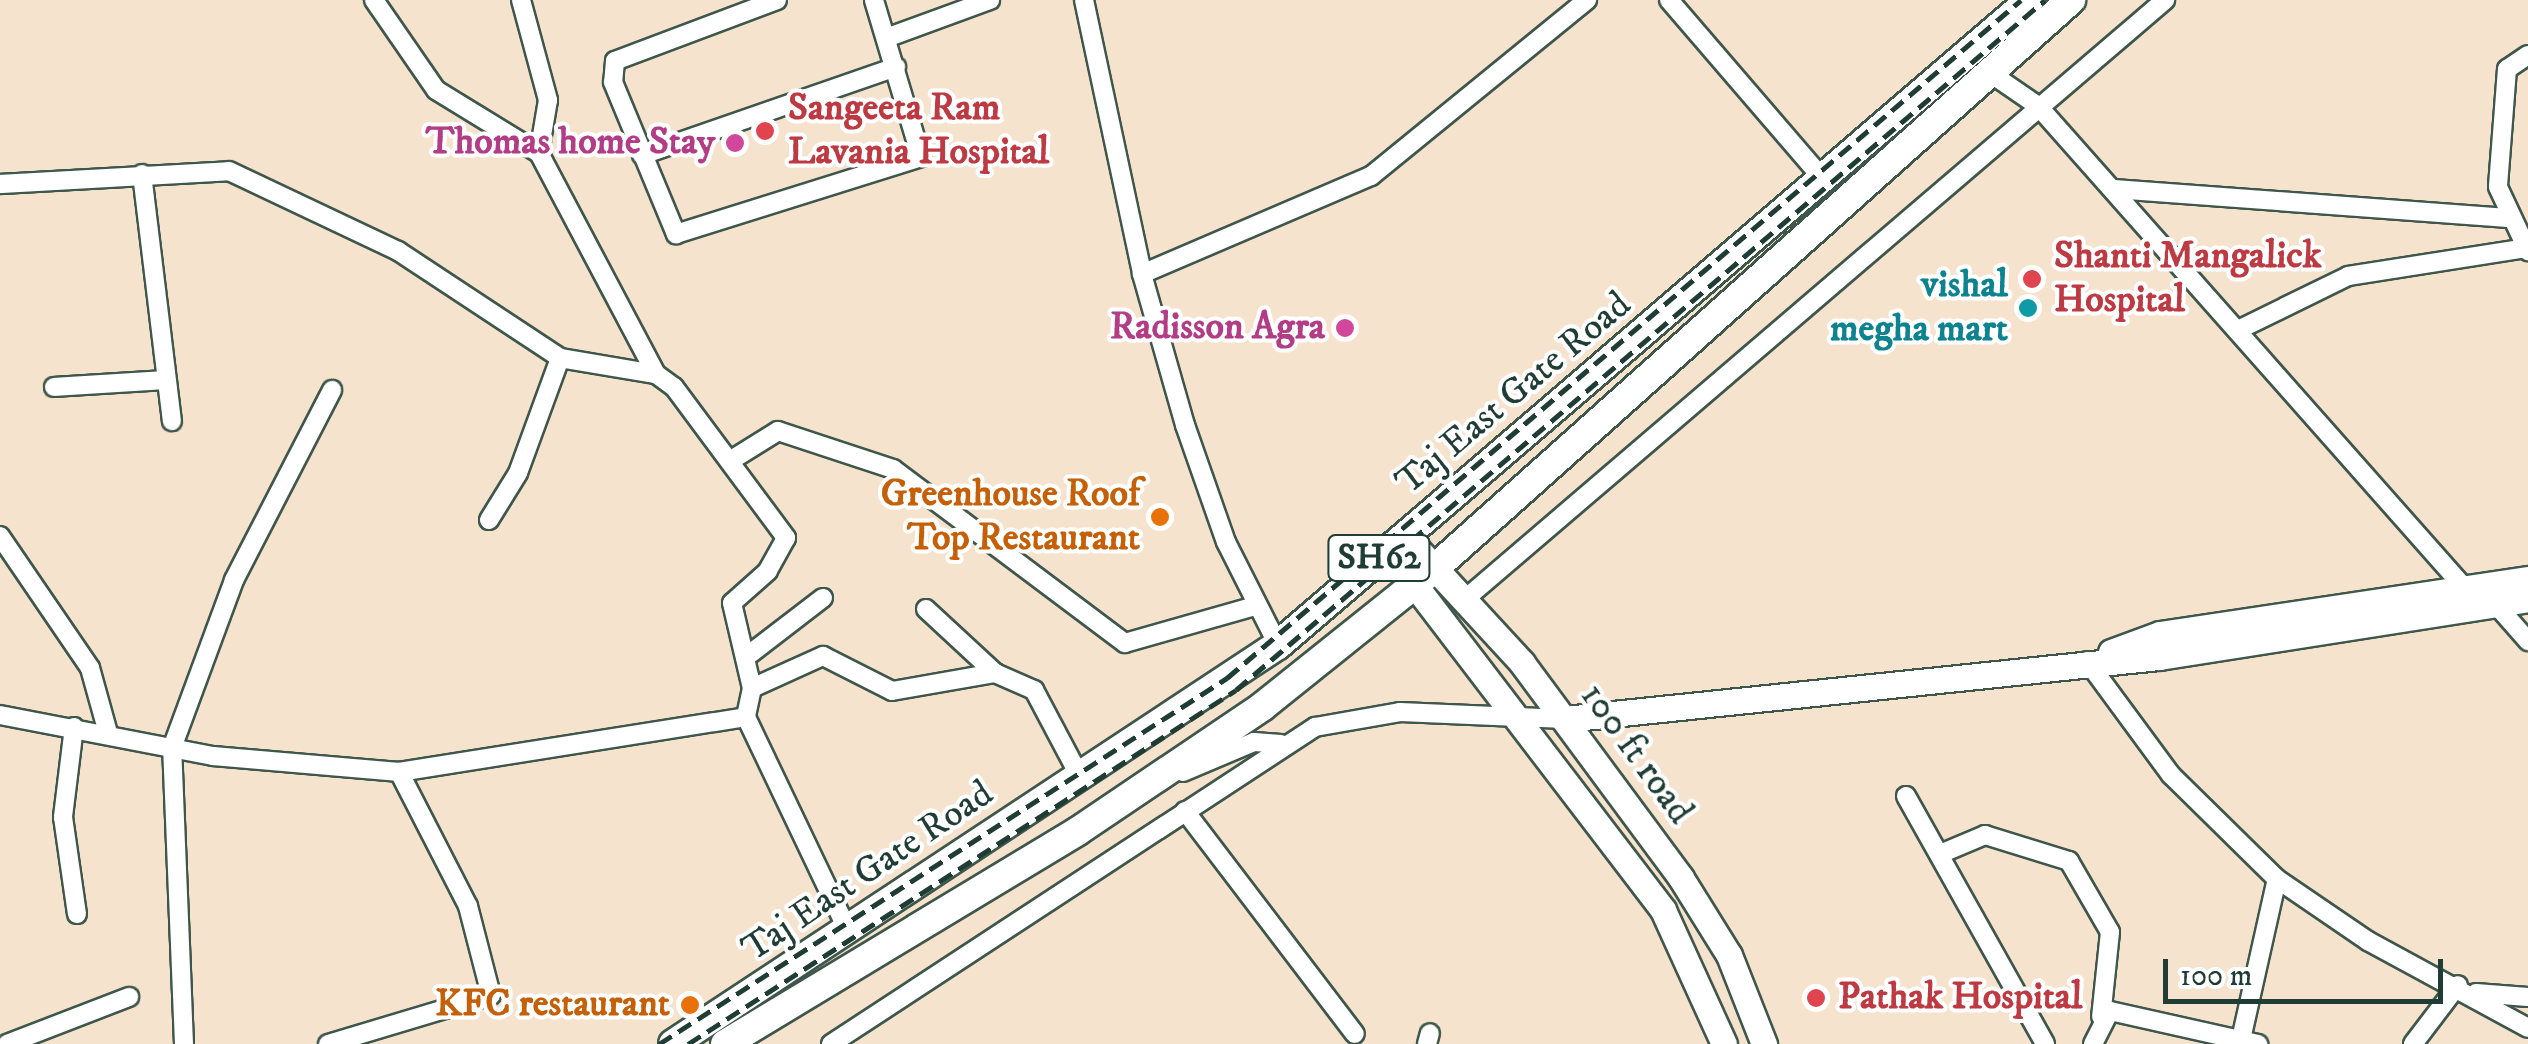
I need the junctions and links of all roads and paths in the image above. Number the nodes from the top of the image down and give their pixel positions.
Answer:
1 (374, 0) edge
2 (521, 0) edge
3 (777, 0) edge
4 (874, 0) edge
5 (990, 0) edge
6 (1084, 0) edge
7 (1587, 0) edge
8 (1669, 0) edge
9 (2030, 0) edge
10 (2072, 0) edge
11 (2165, 0) edge
12 (886, 38) junction
13 (2528, 55) edge
14 (896, 67) junction
15 (1990, 73) junction
16 (2038, 106) junction
17 (538, 153) junction
18 (642, 156) junction
19 (142, 174) junction
20 (1821, 177) junction
21 (0, 184) edge
22 (2114, 190) junction
23 (2508, 218) junction
24 (2527, 250) edge
25 (1142, 274) junction
26 (2240, 329) junction
27 (560, 358) junction
28 (656, 374) junction
29 (165, 380) junction
30 (54, 387) dead end
31 (332, 390) dead end
32 (172, 422) dead end
33 (733, 459) junction
34 (489, 520) dead end
35 (0, 536) edge
36 (1397, 543) junction
37 (1424, 577) junction
38 (2528, 578) edge
39 (2478, 594) junction
40 (824, 598) dead end
41 (2528, 599) edge
42 (1464, 600) junction
43 (1256, 606) junction
44 (926, 609) dead end
45 (2528, 641) edge
46 (1278, 645) junction
47 (746, 657) junction
48 (2087, 661) junction
49 (996, 673) junction
50 (752, 688) junction
51 (0, 715) edge
52 (1511, 715) junction
53 (746, 718) junction
54 (1565, 720) junction
55 (74, 726) junction
56 (108, 733) junction
57 (1281, 744) junction
58 (172, 748) junction
59 (399, 772) junction
60 (1080, 777) junction
61 (1906, 796) dead end
62 (1185, 811) junction
63 (1078, 831) junction
64 (1940, 854) junction
65 (2277, 878) junction
66 (77, 914) dead end
67 (847, 929) junction
68 (2467, 989) junction
69 (129, 996) dead end
70 (2528, 996) edge
71 (2101, 1017) junction
72 (2528, 1028) edge
73 (1355, 1034) dead end
74 (2246, 1043) edge
75 (7, 1044) edge
76 (184, 1044) edge
77 (328, 1044) edge
78 (673, 1044) edge
79 (725, 1044) edge
80 (831, 1044) edge
81 (1724, 1044) edge
82 (1764, 1044) edge
83 (2045, 1044) edge
84 (2093, 1044) edge
85 (2413, 1044) edge

1 - 17 street
2 - 17 street
3 - 18 street
4 - 12 street
5 - 12 street
6 - 25 street
7 - 25 street
8 - 20 street
9 - 20 main road, Taj East Gate Road / SH62
10 - 15 main road, SH62
11 - 16 street
12 - 14 street
13 - 23 street
14 - 18 street
14 - 18 street
15 - 16 street
15 - 37 main road, SH62
16 - 22 street
16 - 42 street
17 - 28 street
19 - 21 street
19 - 27 street
19 - 29 street
20 - 36 main road, Taj East Gate Road / SH62
22 - 23 street
22 - 26 street
23 - 24 street
24 - 26 street
25 - 43 street
26 - 39 street
27 - 28 street
27 - 34 street
28 - 33 street
29 - 30 street
29 - 32 street
31 - 58 street
33 - 43 street
33 - 47 street
35 - 56 street
36 - 37 main road, 100 ft road
36 - 46 main road, Taj East Gate Road / SH62
37 - 42 main road, 100 ft road
37 - 52 main road, 100 ft road
37 - 63 main road, SH62
38 - 39 main road
39 - 41 main road
39 - 45 street
39 - 48 main road
40 - 47 street
42 - 54 main road, 100 ft road
43 - 46 street
44 - 49 street
46 - 60 main road, Taj East Gate Road / SH62
47 - 50 street
48 - 54 main road
48 - 65 street
49 - 50 street
49 - 60 street
50 - 53 street
51 - 55 street
52 - 54 street
52 - 57 street
52 - 81 main road, 100 ft road
53 - 59 street
53 - 67 street
54 - 82 main road, 100 ft road
55 - 56 street
55 - 66 street
56 - 58 street
57 - 62 street
57 - 63 street
58 - 59 street
58 - 76 street
59 - 77 street
60 - 67 main road, Taj East Gate Road / SH62
61 - 64 street
62 - 73 street
62 - 80 street
63 - 79 main road, SH62
64 - 71 street
64 - 83 street
65 - 68 street
65 - 74 street
67 - 78 main road, Taj East Gate Road / SH62
68 - 70 street
68 - 72 street
68 - 85 street
69 - 75 street
71 - 74 street
71 - 84 street

